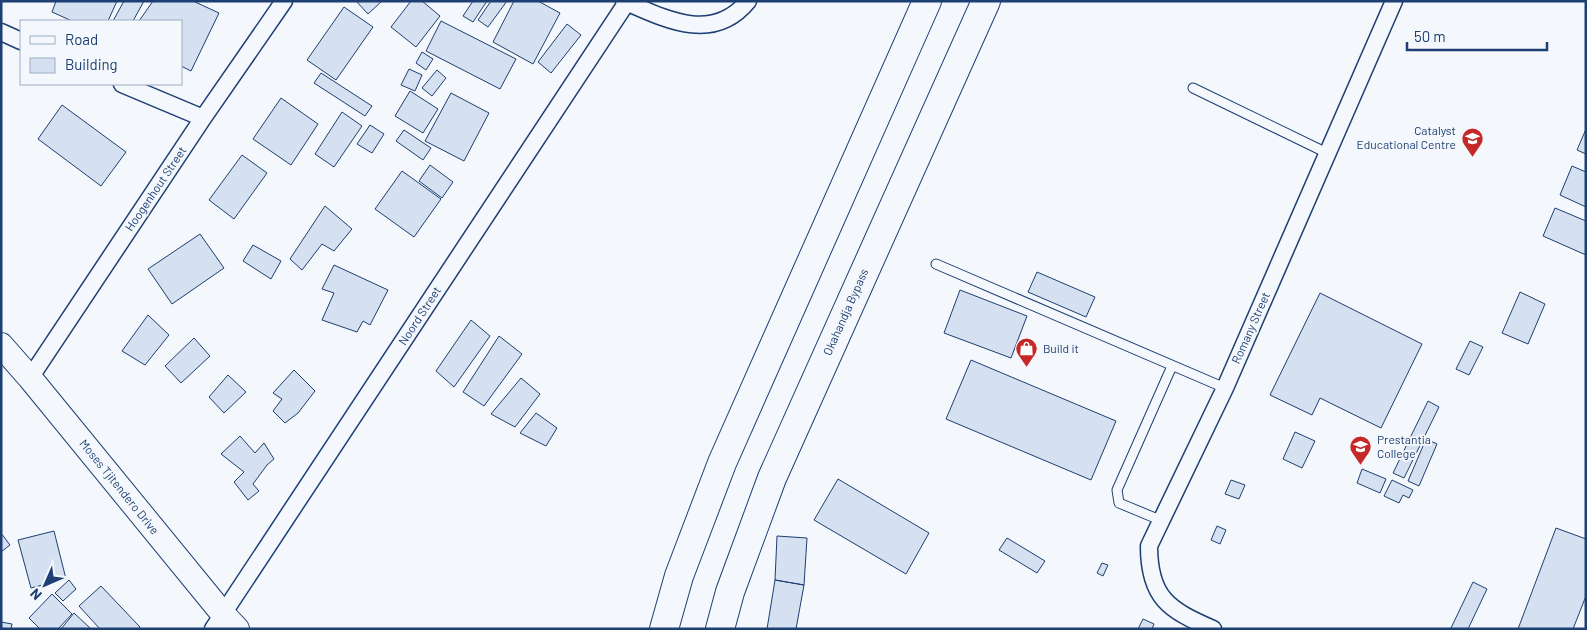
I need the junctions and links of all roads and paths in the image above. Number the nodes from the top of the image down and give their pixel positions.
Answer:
1 (284, 1) edge
2 (748, 1) edge
3 (927, 1) edge
4 (986, 1) edge
5 (1394, 1) edge
6 (625, 2) edge
7 (1, 32) edge
8 (20, 40) edge
9 (124, 85) edge
10 (1193, 88) dead end
11 (203, 118) junction
12 (1327, 153) junction
13 (936, 264) dead end
14 (1, 345) edge
15 (1172, 366) junction
16 (30, 378) junction
17 (1225, 388) junction
18 (1160, 520) junction
19 (224, 624) edge
20 (664, 629) edge
21 (720, 629) edge
22 (1213, 629) edge

1 - 11 street, Hoogenhout Street
2 - 6 street
3 - 20 highway
4 - 21 highway, Okahandja Bypass
5 - 12 street, Romany Street
6 - 19 street, Noord Street
7 - 8 street
9 - 11 street
10 - 12 lane
11 - 16 street, Hoogenhout Street
12 - 17 street, Romany Street
13 - 15 lane
14 - 16 main road, Moses Tjitendero Drive
15 - 17 lane
15 - 18 lane
16 - 19 main road, Moses Tjitendero Drive
17 - 18 street, Romany Street
18 - 22 street, Romany Street

